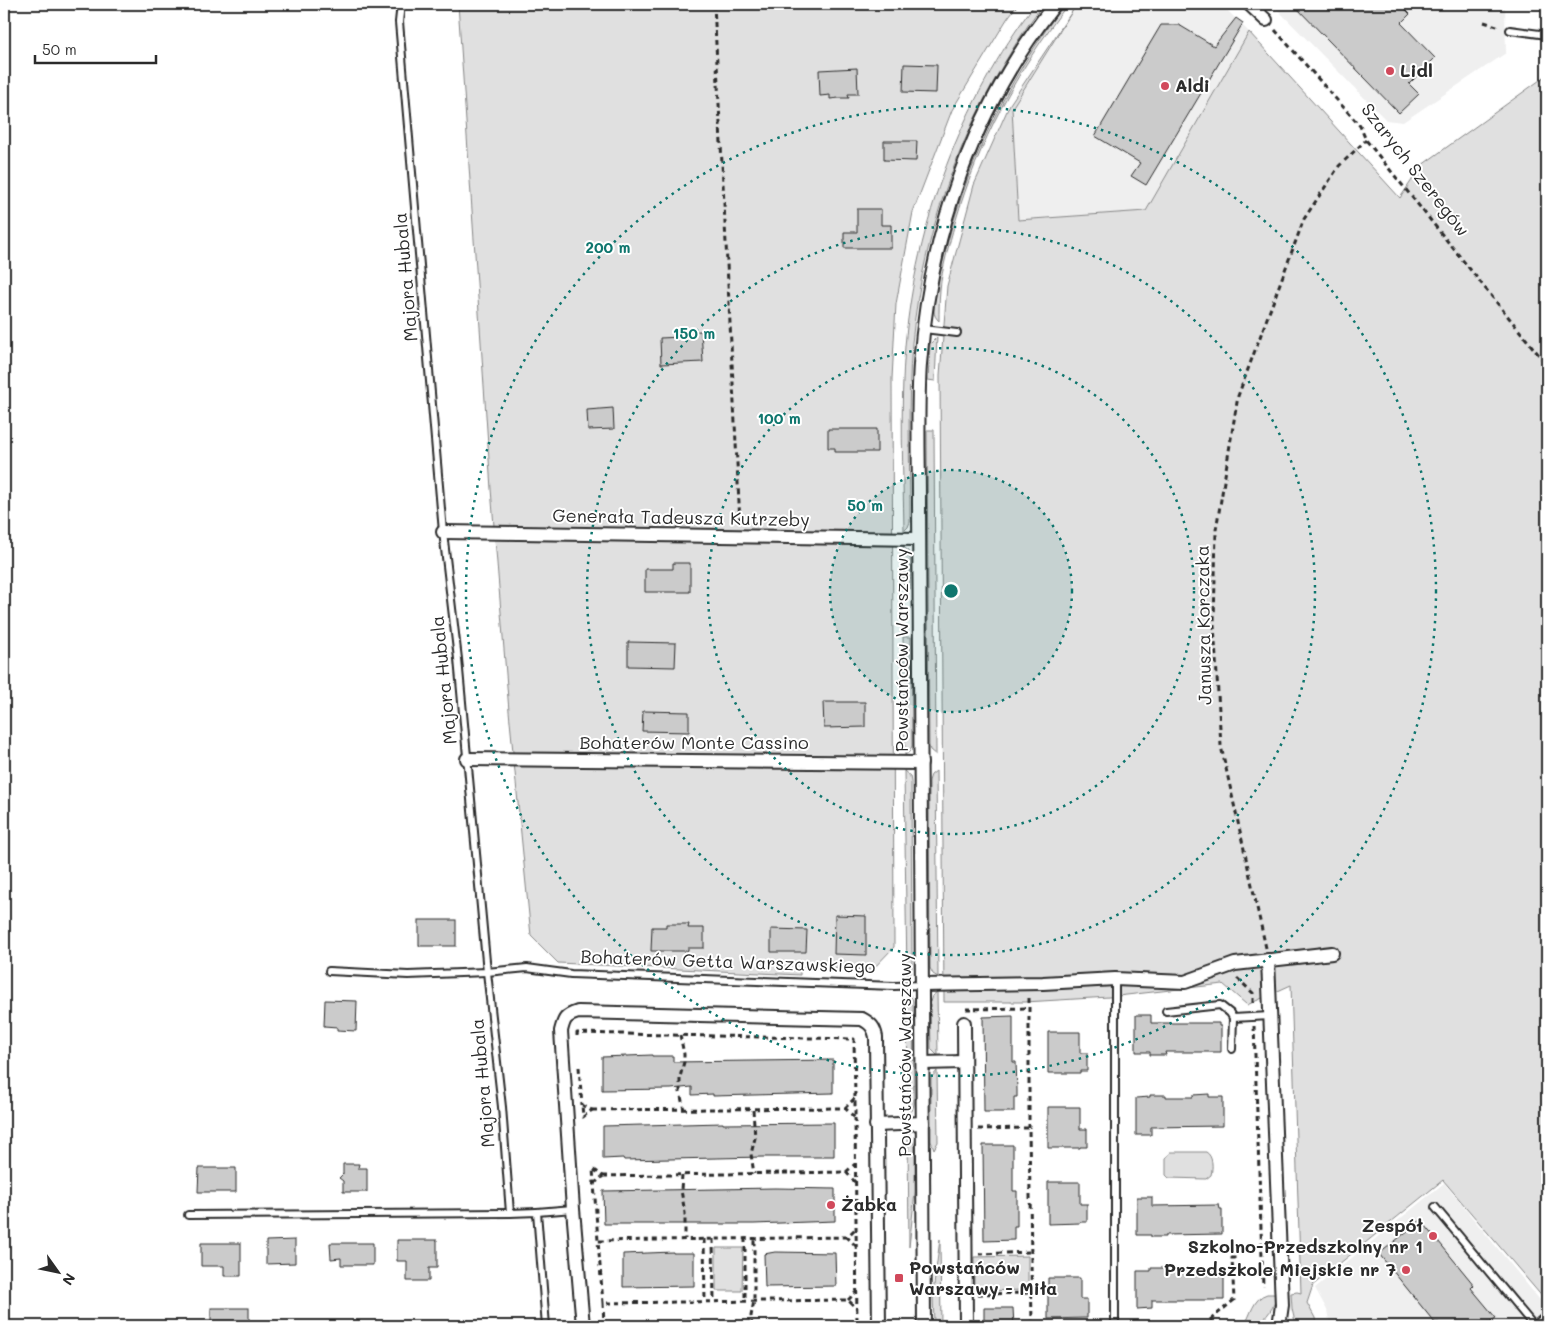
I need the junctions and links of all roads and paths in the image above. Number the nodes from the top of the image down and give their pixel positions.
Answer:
1 (401, 4) edge
2 (714, 4) edge
3 (1054, 4) edge
4 (1249, 4) edge
5 (1266, 20) joint
6 (1484, 22) dead end
7 (1510, 30) joint
8 (1547, 35) edge
9 (1366, 140) junction
10 (924, 329) junction
11 (957, 332) dead end
12 (1547, 365) edge
13 (443, 532) junction
14 (741, 536) junction
15 (919, 539) junction
16 (467, 759) junction
17 (921, 763) junction
18 (1332, 953) dead end
19 (1268, 960) junction
20 (1235, 964) junction
21 (329, 971) dead end
22 (487, 972) junction
23 (1115, 978) junction
24 (922, 985) junction
25 (1029, 998) dead end
26 (1028, 1008) junction
27 (1166, 1011) dead end
28 (1253, 1016) junction
29 (1270, 1016) junction
30 (1233, 1018) junction
31 (964, 1023) joint
32 (680, 1035) junction
33 (578, 1042) dead end
34 (1232, 1049) dead end
35 (579, 1060) dead end
36 (964, 1062) junction
37 (923, 1063) junction
38 (855, 1098) junction
39 (582, 1105) junction
40 (845, 1108) junction
41 (592, 1110) junction
42 (684, 1110) junction
43 (753, 1110) junction
44 (855, 1118) junction
45 (923, 1123) junction
46 (876, 1125) junction
47 (1029, 1128) junction
48 (965, 1129) junction
49 (855, 1164) junction
50 (846, 1172) junction
51 (754, 1174) junction
52 (682, 1175) junction
53 (603, 1176) junction
54 (856, 1182) junction
55 (594, 1184) junction
56 (1435, 1207) dead end
57 (573, 1209) junction
58 (537, 1212) junction
59 (510, 1213) junction
60 (188, 1215) dead end
61 (856, 1228) junction
62 (847, 1237) junction
63 (713, 1238) junction
64 (745, 1238) junction
65 (754, 1238) junction
66 (685, 1239) junction
67 (704, 1239) junction
68 (598, 1241) junction
69 (856, 1246) junction
70 (1031, 1252) junction
71 (966, 1254) junction
72 (1237, 1258) dead end
73 (1263, 1287) dead end
74 (857, 1291) junction
75 (1032, 1293) junction
76 (966, 1294) junction
77 (848, 1300) junction
78 (754, 1301) junction
79 (603, 1302) junction
80 (705, 1302) junction
81 (714, 1302) junction
82 (745, 1302) junction
83 (857, 1309) junction
84 (1547, 1315) edge
85 (1209, 1321) junction
86 (546, 1326) edge
87 (583, 1326) edge
88 (604, 1326) edge
89 (752, 1326) edge
90 (857, 1326) edge
91 (879, 1326) edge
92 (924, 1326) edge
93 (966, 1326) edge
94 (1032, 1326) edge
95 (1115, 1326) edge
96 (1203, 1326) edge
97 (1213, 1326) edge
98 (1279, 1326) edge
99 (1534, 1326) edge

1 - 13 lane, Majora Hubala
2 - 14 path
3 - 10 street, Powstańców Warszawy
4 - 5 street
5 - 9 path, Szarych Szeregów
6 - 7 path
7 - 8 lane
9 - 12 path, Szarych Szeregów
9 - 19 path, Janusza Korczaka
10 - 11 lane
10 - 15 street, Powstańców Warszawy
13 - 14 street, Generała Tadeusza Kutrzeby
13 - 16 lane, Majora Hubala
14 - 15 street, Generała Tadeusza Kutrzeby
15 - 17 street, Powstańców Warszawy
16 - 17 street, Bohaterów Monte Cassino
16 - 22 lane, Majora Hubala
17 - 24 street, Powstańców Warszawy
18 - 19 street, Bohaterów Getta Warszawskiego
19 - 20 street, Bohaterów Getta Warszawskiego
19 - 29 street
20 - 23 street, Bohaterów Getta Warszawskiego
20 - 28 path
21 - 22 lane, Bohaterów Getta Warszawskiego
22 - 24 lane, Bohaterów Getta Warszawskiego
22 - 59 lane, Majora Hubala
23 - 24 street, Bohaterów Getta Warszawskiego
23 - 95 lane
24 - 37 street, Powstańców Warszawy
25 - 26 path
26 - 31 path
26 - 47 path
27 - 30 lane
28 - 29 lane
28 - 30 lane
28 - 73 path
29 - 98 street
30 - 34 lane
31 - 36 street
32 - 33 path
32 - 38 path
32 - 42 path
35 - 39 path
36 - 37 street
36 - 48 street
37 - 45 street, Powstańców Warszawy
38 - 40 path
38 - 44 path
39 - 41 path
39 - 41 path
40 - 43 path
40 - 44 path
41 - 42 path
42 - 43 path
43 - 51 path
44 - 49 path
45 - 46 street
45 - 92 street, Powstańców Warszawy
46 - 57 street
46 - 91 street
47 - 48 path
47 - 70 path
48 - 71 street
49 - 50 path
49 - 54 path
50 - 51 path
50 - 54 path
51 - 52 path
52 - 53 path
52 - 66 path
53 - 55 path
53 - 55 path
54 - 61 path
55 - 68 path
56 - 99 lane
57 - 58 lane
57 - 87 street
58 - 59 lane
58 - 86 lane
59 - 60 lane
61 - 62 path
61 - 69 path
62 - 65 path
62 - 69 path
63 - 64 path
63 - 67 path
63 - 81 path
64 - 65 path
64 - 82 path
65 - 78 path
66 - 67 path
66 - 68 path
67 - 80 path
68 - 79 path
69 - 74 path
70 - 71 path
70 - 75 path
71 - 76 street
72 - 85 path
74 - 77 path
74 - 83 path
75 - 76 path
75 - 94 path
76 - 93 street
77 - 78 path
77 - 83 path
78 - 82 path
78 - 89 path
79 - 80 path
79 - 88 path
80 - 81 path
81 - 82 path
83 - 90 path
84 - 99 lane
85 - 96 path
85 - 97 path

